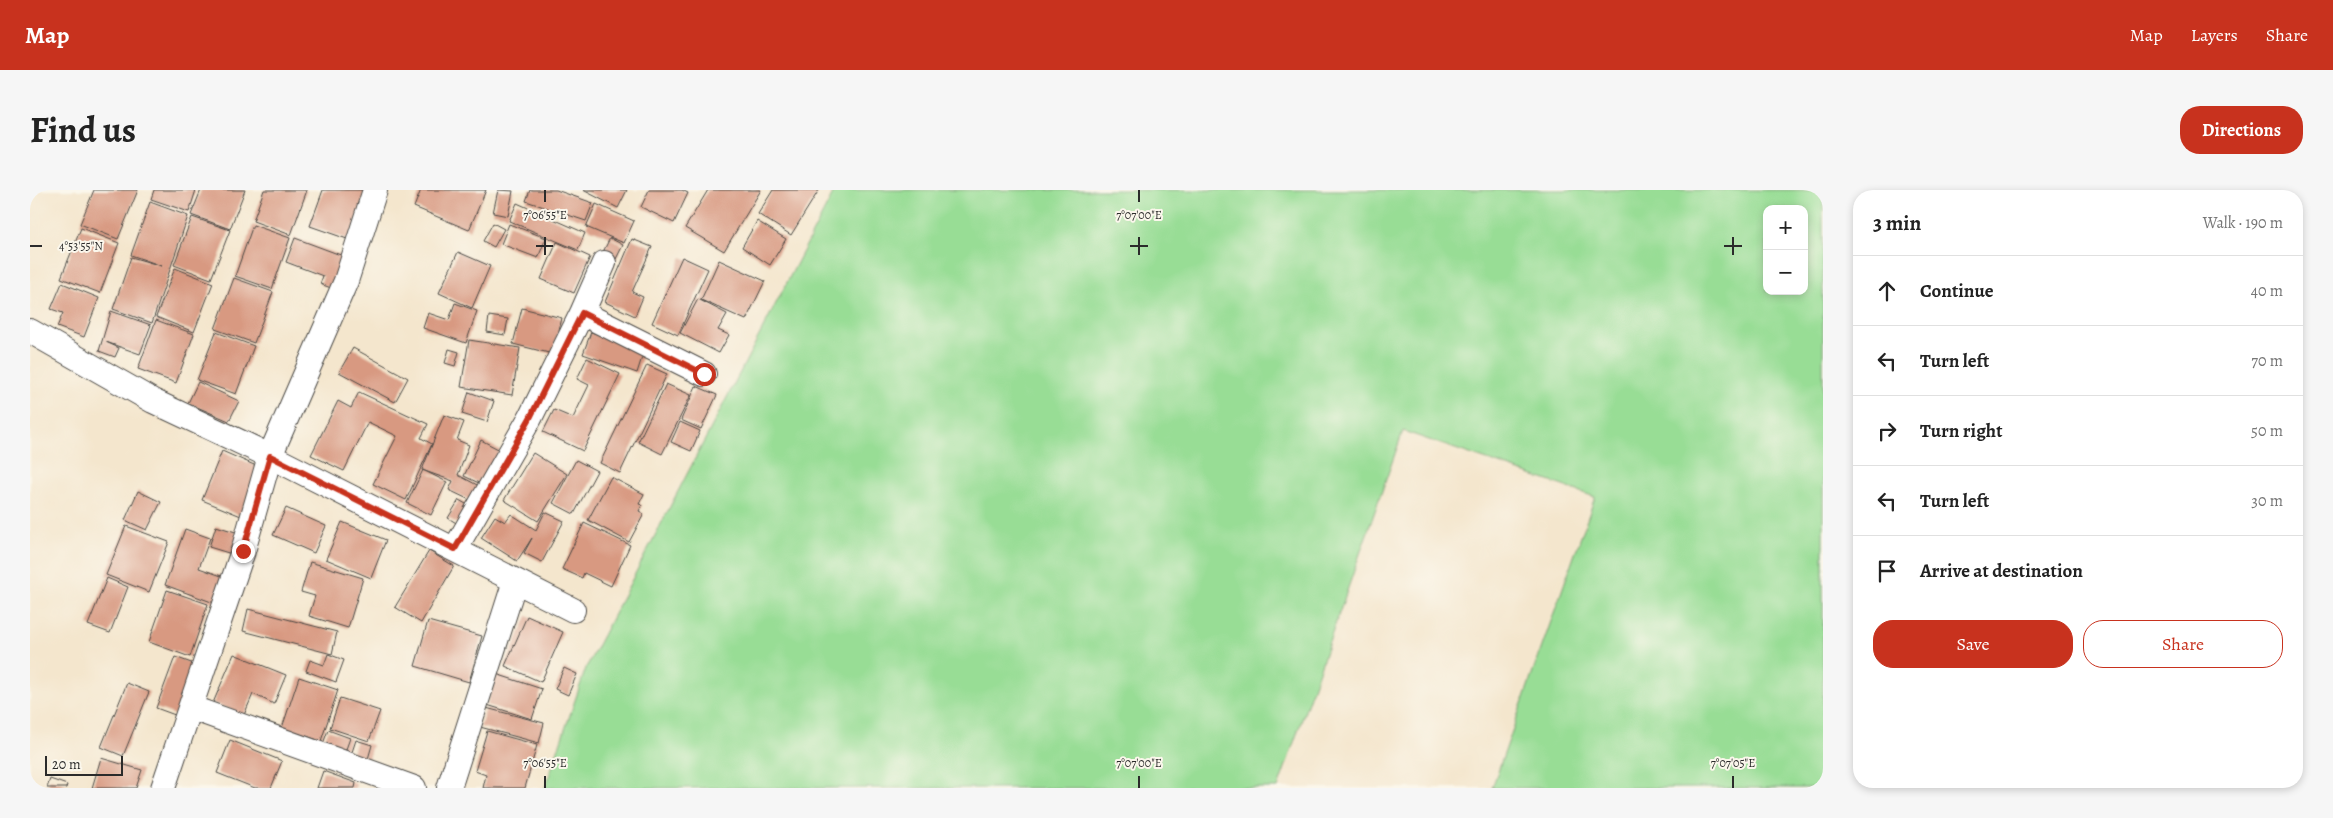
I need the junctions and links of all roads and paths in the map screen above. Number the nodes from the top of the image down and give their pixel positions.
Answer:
1 (375, 190) edge
2 (604, 263) dead end
3 (582, 313) junction
4 (30, 331) edge
5 (704, 374) dead end
6 (270, 456) junction
7 (455, 549) junction
8 (515, 581) junction
9 (573, 610) dead end
10 (192, 708) junction
11 (163, 788) edge
12 (414, 788) edge
13 (449, 788) edge

1 - 6 street
2 - 3 street
3 - 5 street
3 - 7 street
4 - 6 street
6 - 7 street
6 - 10 street
7 - 8 street
8 - 9 street
8 - 13 street
10 - 11 street
10 - 12 street

